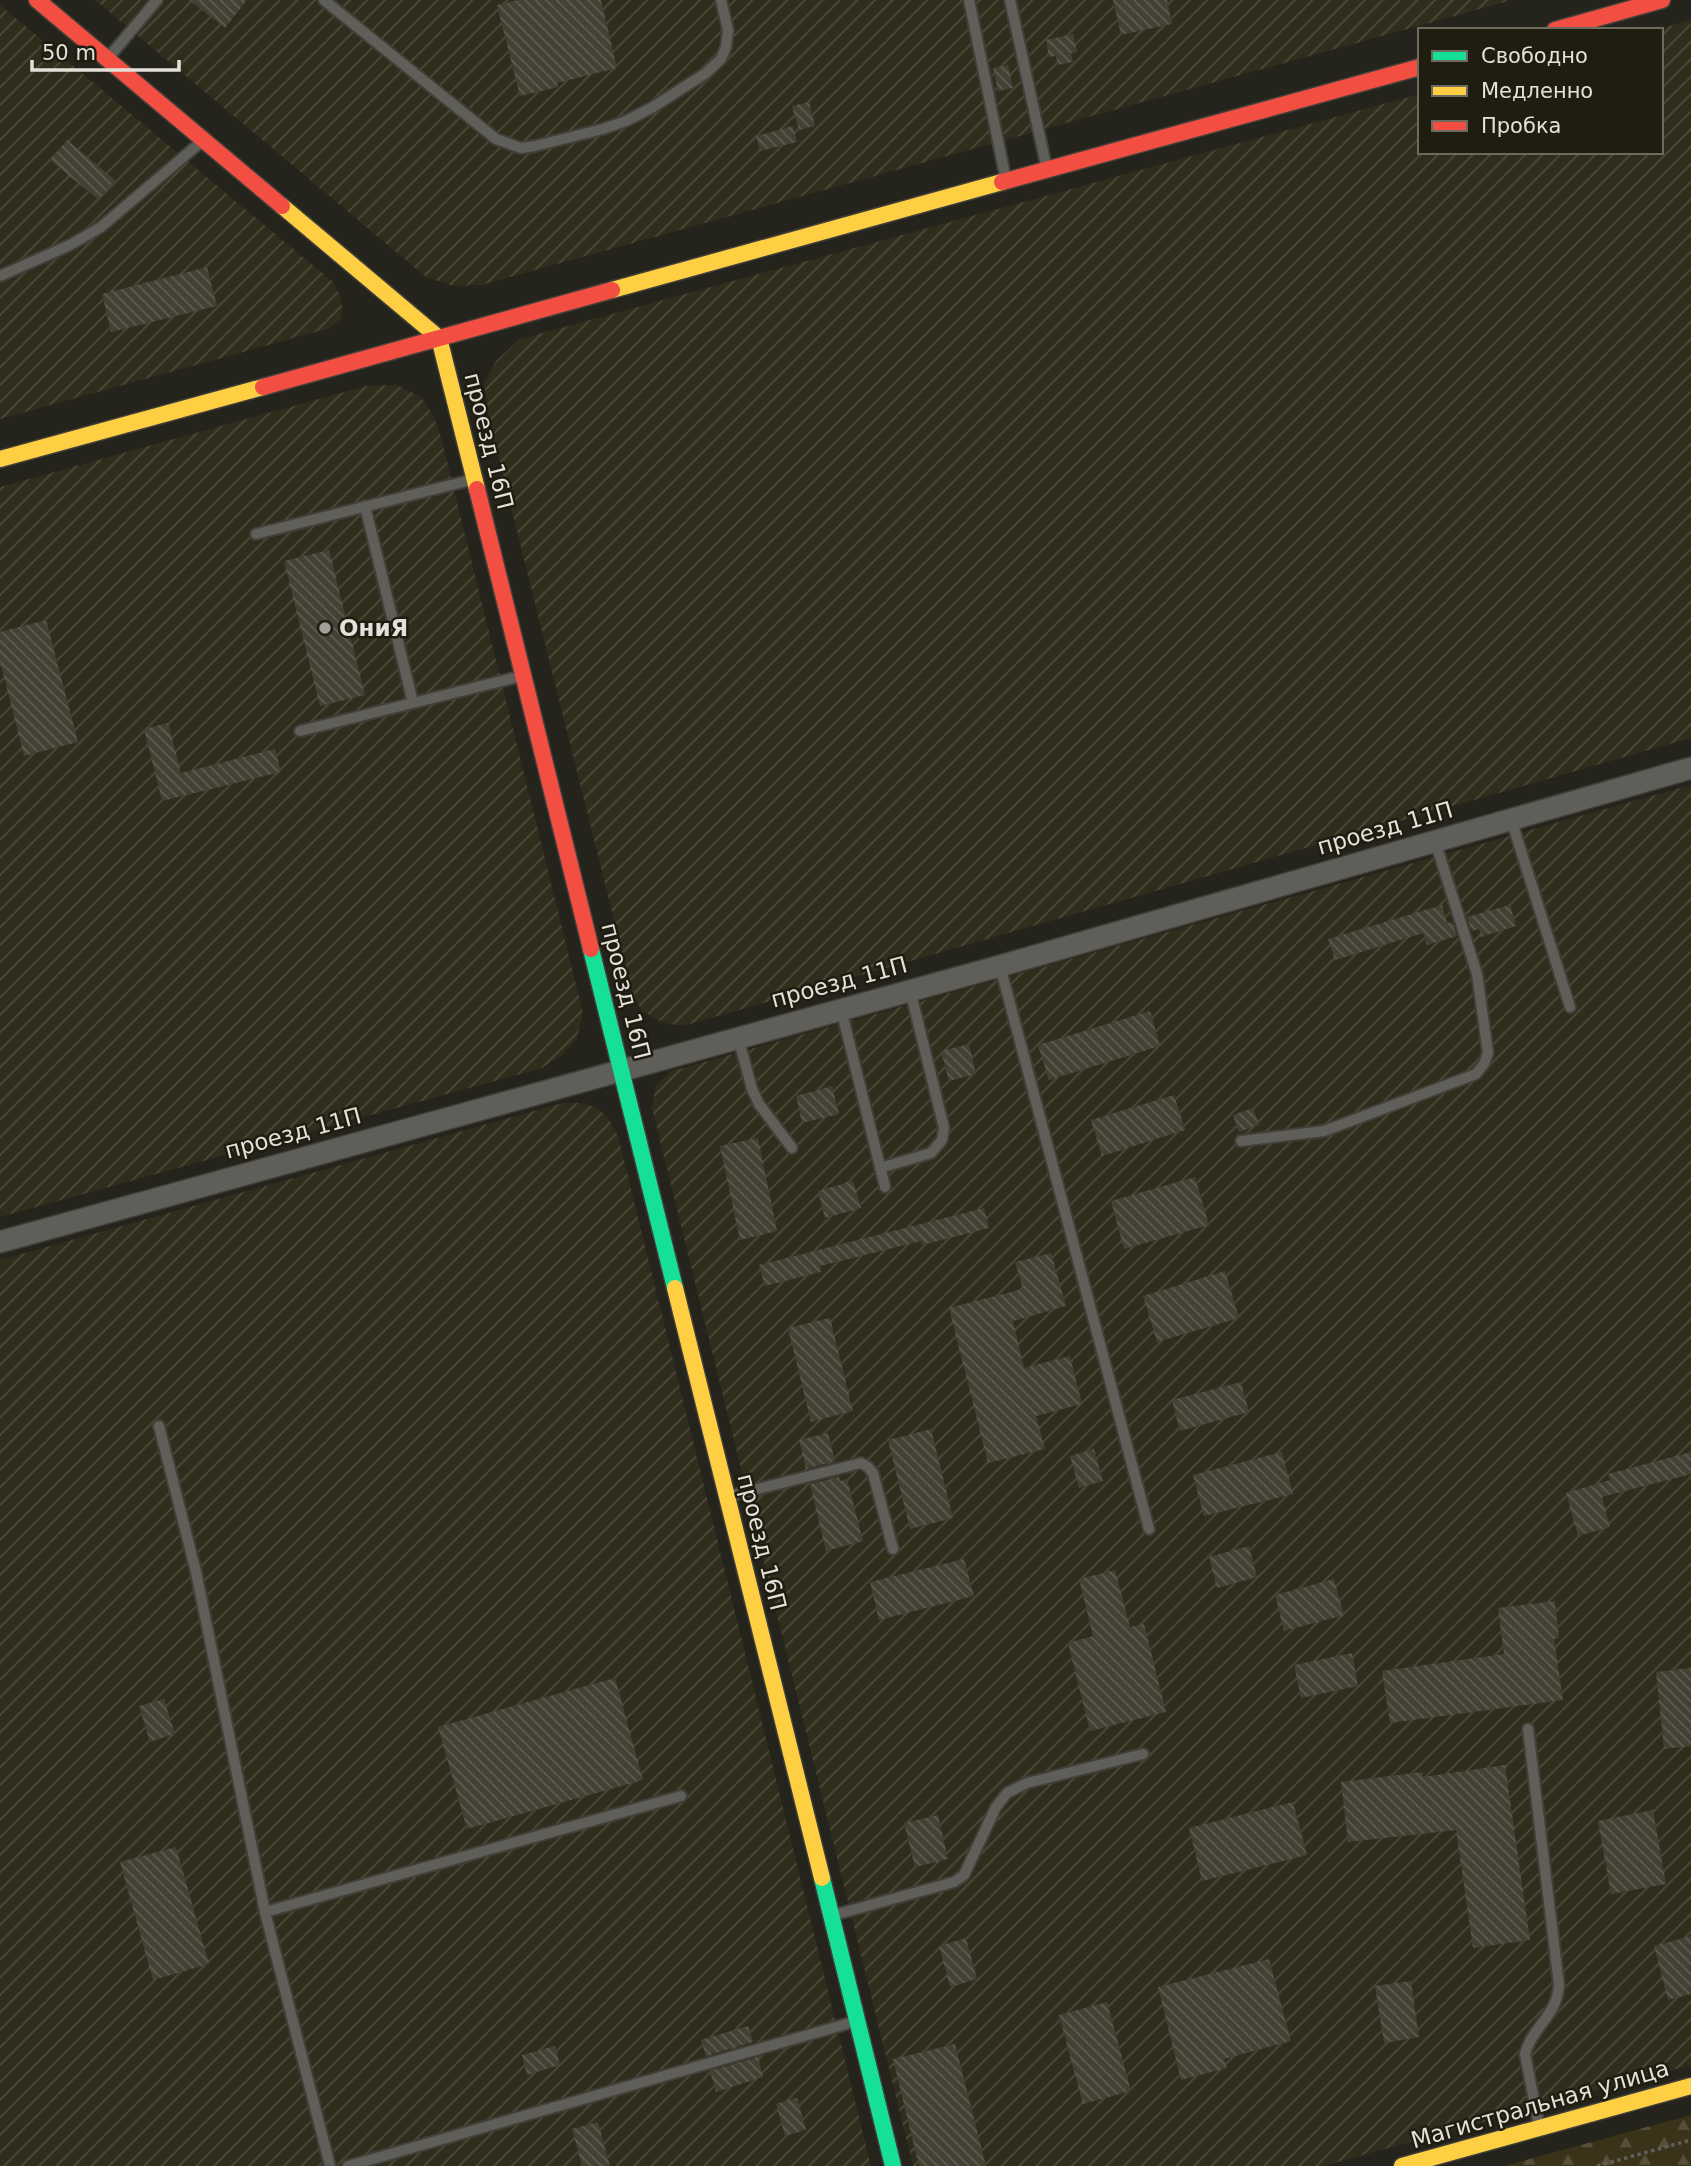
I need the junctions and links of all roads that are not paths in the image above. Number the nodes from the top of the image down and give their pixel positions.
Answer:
1 (37, 0) edge
2 (157, 0) edge
3 (324, 0) edge
4 (721, 0) edge
5 (969, 0) edge
6 (1010, 0) edge
7 (1662, 0) edge
8 (1562, 28) edge
9 (108, 59) junction
10 (1418, 68) edge
11 (203, 140) junction
12 (1047, 170) junction
13 (1006, 181) junction
14 (0, 276) edge
15 (439, 338) junction
16 (0, 459) edge
17 (475, 479) junction
18 (365, 506) junction
19 (256, 534) dead end
20 (524, 675) junction
21 (413, 703) junction
22 (300, 731) dead end
23 (1691, 768) edge
24 (1511, 819) junction
25 (1435, 841) junction
26 (1000, 966) junction
27 (910, 990) junction
28 (1570, 1007) dead end
29 (841, 1009) junction
30 (738, 1037) junction
31 (622, 1069) junction
32 (1241, 1141) dead end
33 (792, 1149) dead end
34 (880, 1168) junction
35 (885, 1187) dead end
36 (0, 1242) edge
37 (159, 1426) dead end
38 (727, 1496) junction
39 (1149, 1529) dead end
40 (893, 1549) dead end
41 (1528, 1729) dead end
42 (1143, 1754) dead end
43 (681, 1797) dead end
44 (265, 1912) junction
45 (831, 1915) junction
46 (857, 2021) junction
47 (1691, 2086) edge
48 (1540, 2128) junction
49 (330, 2166) edge
50 (348, 2166) edge
51 (893, 2166) edge
52 (1402, 2166) edge

1 - 9 main road
2 - 9 lane
3 - 4 lane
5 - 13 lane
6 - 12 lane
7 - 8 main road
9 - 11 main road
10 - 12 main road
11 - 14 lane
11 - 15 main road
12 - 13 main road
13 - 15 main road
15 - 16 main road
15 - 17 main road, проезд 16П
17 - 18 lane
17 - 20 main road, проезд 16П
18 - 19 lane
18 - 21 lane
20 - 21 lane
20 - 31 main road, проезд 16П
21 - 22 lane
23 - 24 street, проезд 11П
24 - 25 street, проезд 11П
24 - 28 lane
25 - 26 street, проезд 11П
25 - 32 lane
26 - 27 street, проезд 11П
26 - 39 lane
27 - 29 street, проезд 11П
27 - 34 lane
29 - 30 street, проезд 11П
29 - 34 lane
30 - 31 street, проезд 11П
30 - 33 lane
31 - 36 street, проезд 11П
31 - 38 main road, проезд 16П
34 - 35 lane
37 - 44 lane
38 - 40 lane
38 - 45 main road, проезд 16П
41 - 48 lane
42 - 45 lane
43 - 44 lane
44 - 49 lane
45 - 46 main road, проезд 16П
46 - 50 lane
46 - 51 main road, проезд 16П
47 - 48 main road, Магистральная улица
48 - 52 main road, Магистральная улица

